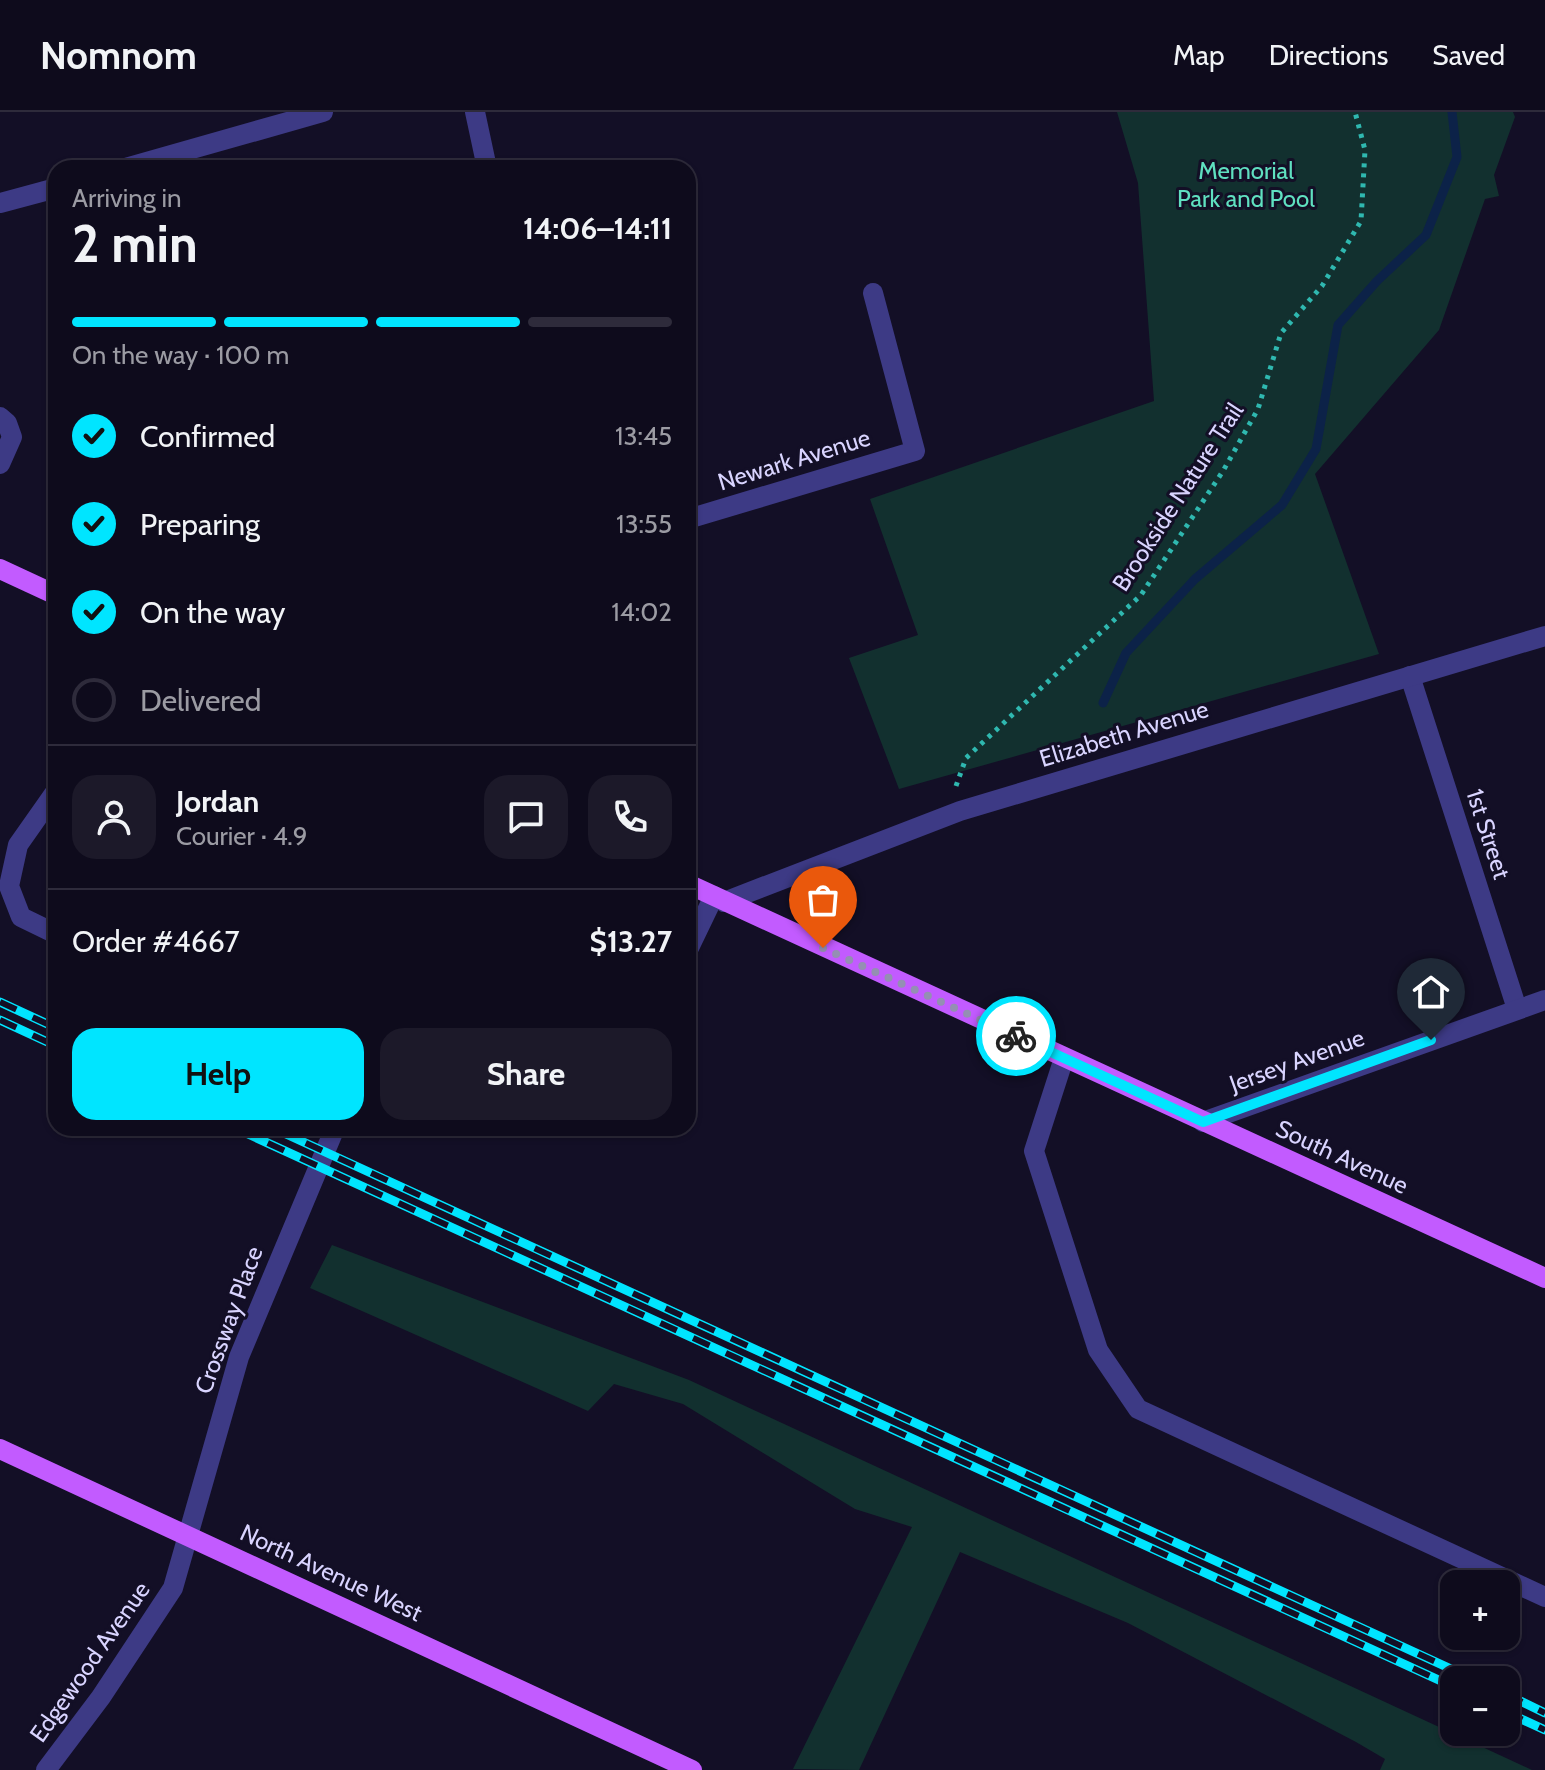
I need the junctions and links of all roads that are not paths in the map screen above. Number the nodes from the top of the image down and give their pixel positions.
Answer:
1 (323, 112) edge
2 (475, 112) edge
3 (153, 160) edge
4 (485, 160) edge
5 (48, 190) edge
6 (0, 203) edge
7 (873, 293) dead end
8 (0, 417) edge
9 (0, 464) edge
10 (696, 517) edge
11 (0, 569) edge
12 (48, 591) edge
13 (1545, 636) edge
14 (1410, 676) junction
15 (48, 802) edge
16 (696, 888) edge
17 (719, 899) junction
18 (48, 930) edge
19 (696, 937) edge
20 (1545, 1000) edge
21 (1517, 1009) junction
22 (1064, 1058) junction
23 (1203, 1122) junction
24 (332, 1136) edge
25 (1545, 1278) edge
26 (0, 1449) edge
27 (190, 1536) junction
28 (1545, 1597) edge
29 (46, 1770) edge
30 (692, 1770) edge

1 - 3 street
2 - 4 street
5 - 6 street
7 - 10 street, Newark Avenue
8 - 9 street
11 - 12 main road
13 - 14 street, Elizabeth Avenue
14 - 17 street, Elizabeth Avenue
14 - 21 street, 1st Street
15 - 18 street
16 - 17 main road, South Avenue
17 - 19 street
17 - 22 main road, South Avenue
20 - 21 street, Jersey Avenue
21 - 23 street, Jersey Avenue
22 - 23 main road, South Avenue
22 - 28 street
23 - 25 main road, South Avenue
24 - 27 street, Crossway Place
26 - 27 main road, North Avenue West
27 - 29 street, Edgewood Avenue
27 - 30 main road, North Avenue West

